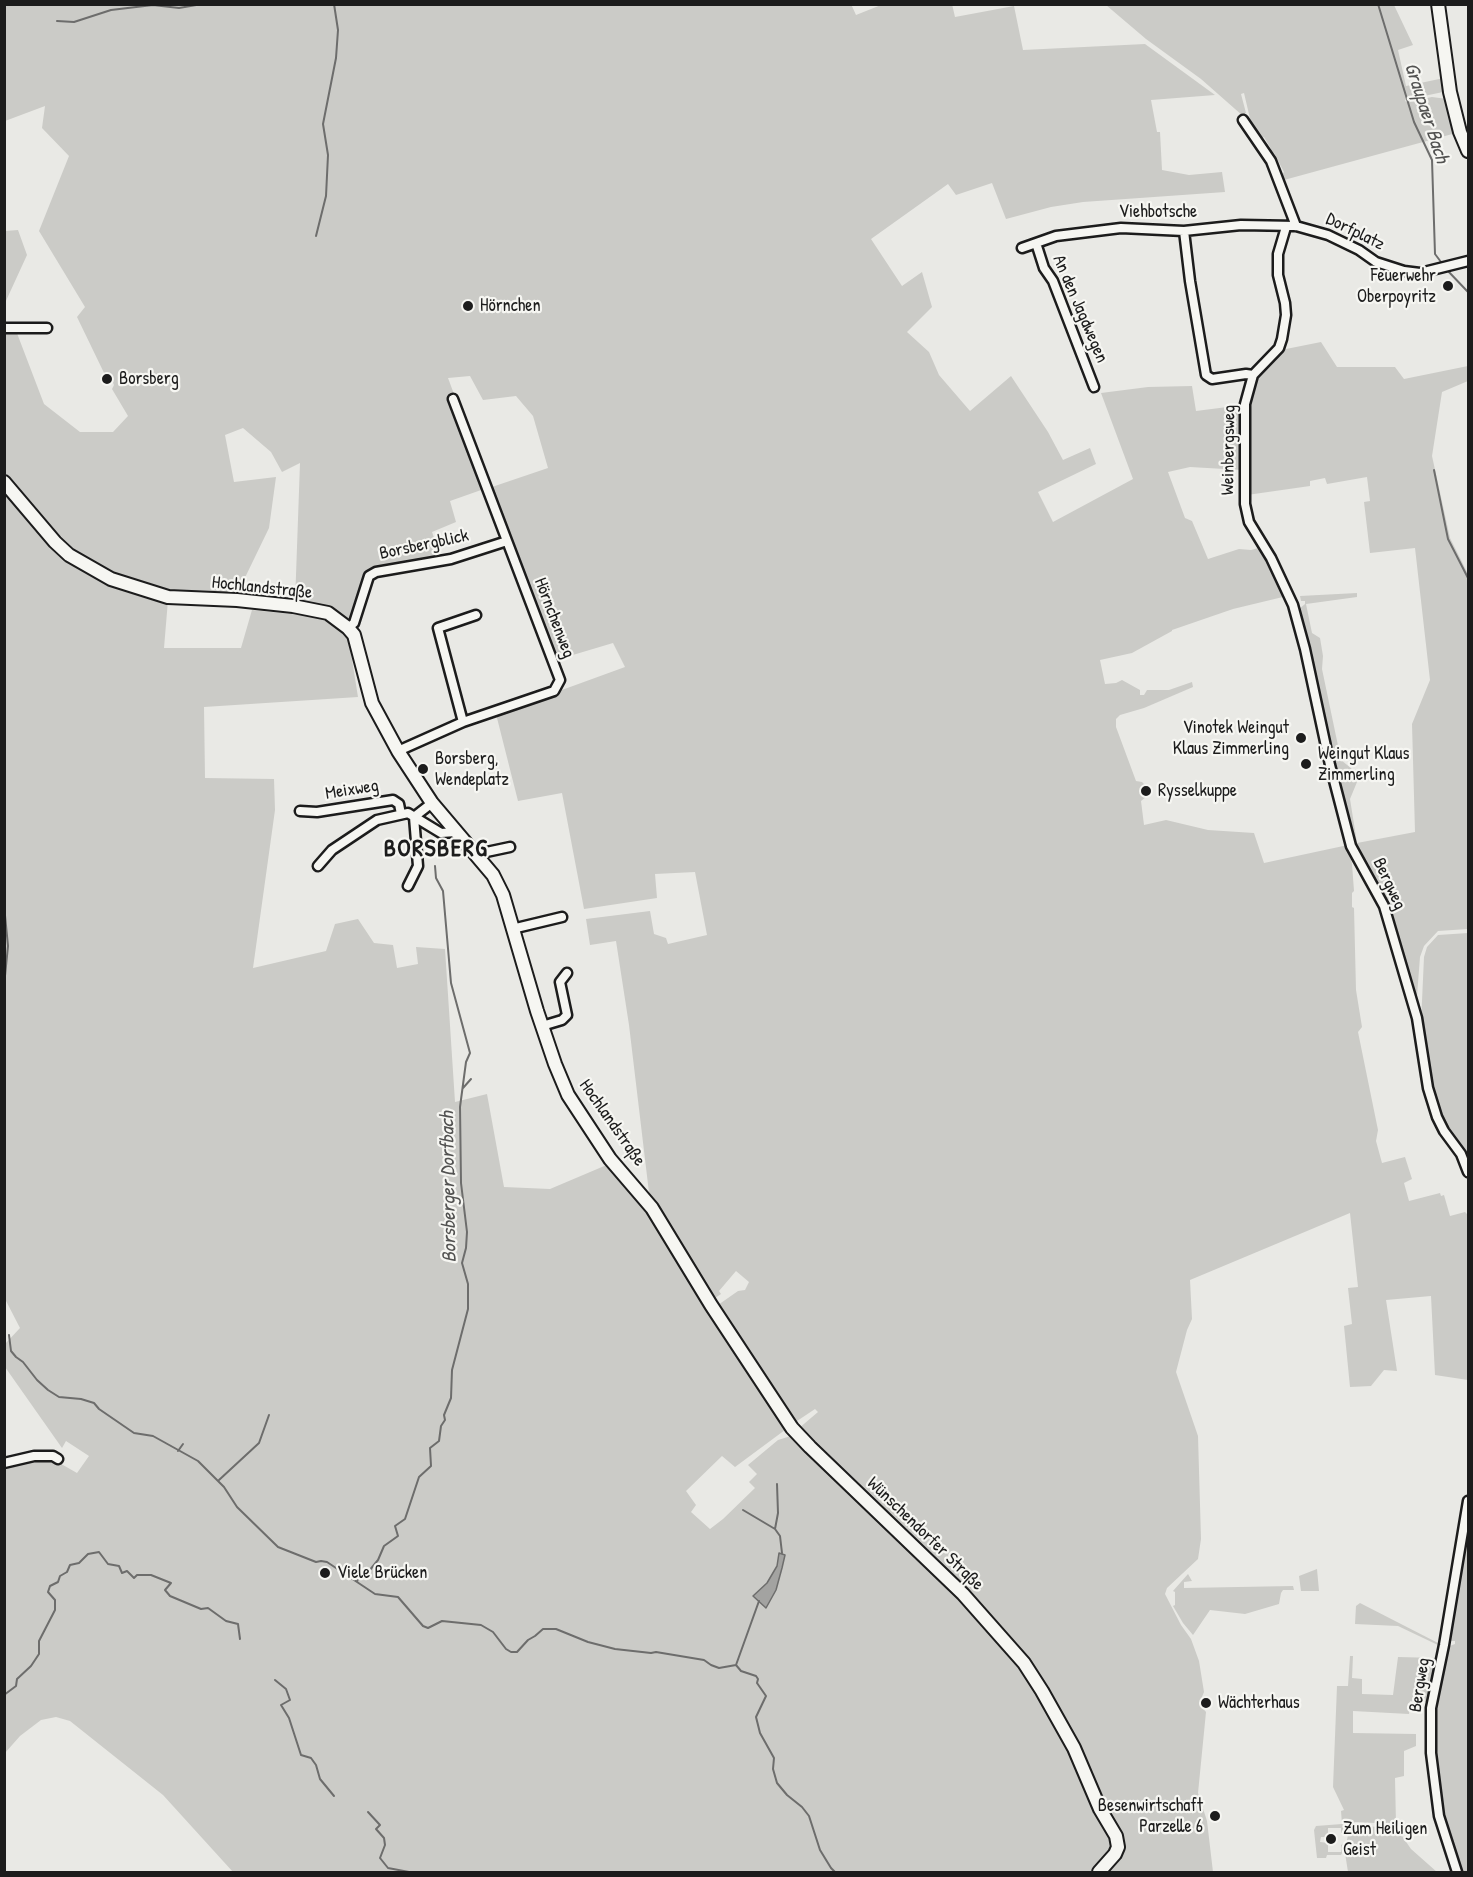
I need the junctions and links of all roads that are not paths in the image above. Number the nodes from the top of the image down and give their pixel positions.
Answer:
1 (1438, 4) edge
2 (1244, 120) dead end
3 (1468, 151) edge
4 (1286, 226) junction
5 (1296, 226) junction
6 (1184, 231) junction
7 (1036, 243) junction
8 (1022, 248) dead end
9 (1468, 261) edge
10 (4, 328) edge
11 (47, 328) dead end
12 (1253, 375) junction
13 (1094, 387) dead end
14 (453, 399) dead end
15 (4, 482) edge
16 (507, 541) junction
17 (1293, 605) joint
18 (476, 615) dead end
19 (348, 627) junction
20 (463, 722) junction
21 (398, 751) junction
22 (432, 803) junction
23 (300, 811) dead end
24 (401, 814) junction
25 (414, 817) junction
26 (456, 832) junction
27 (503, 845) dead end
28 (477, 854) junction
29 (318, 866) dead end
30 (408, 886) dead end
31 (562, 917) dead end
32 (512, 929) junction
33 (567, 973) dead end
34 (542, 1026) junction
35 (1468, 1172) edge
36 (667, 1232) joint
37 (58, 1459) dead end
38 (4, 1463) edge
39 (1468, 1501) edge
40 (1099, 1872) edge
41 (1457, 1872) edge

1 - 3 street
2 - 5 street
4 - 5 street, Viehbotsche
4 - 6 street, Viehbotsche
4 - 12 street, Weinbergsweg
5 - 9 street, Dorfplatz
6 - 7 street, Viehbotsche
6 - 12 street
7 - 8 street, Viehbotsche
7 - 13 street, An den Jagdwegen
10 - 11 street
12 - 17 street, Weinbergsweg
14 - 16 street, Hörnchenweg
15 - 19 street, Hochlandstraße
16 - 19 street, Borsbergblick
16 - 20 street, Hörnchenweg
17 - 35 street, Bergweg
18 - 20 street
19 - 21 street, Hochlandstraße
20 - 21 street, Hörnchenweg
21 - 22 street, Hochlandstraße
22 - 25 street
22 - 26 street, Hochlandstraße
23 - 24 street, Meixweg
24 - 25 street, Meixweg
24 - 29 street, Meixweg
25 - 26 street, Meixweg
25 - 30 street
26 - 28 street, Hochlandstraße
27 - 28 street
28 - 32 street, Hochlandstraße
31 - 32 street
32 - 34 street, Hochlandstraße
33 - 34 street
34 - 36 street, Hochlandstraße
36 - 40 street, Wünschendorfer Straße
37 - 38 street
39 - 41 street, Bergweg

